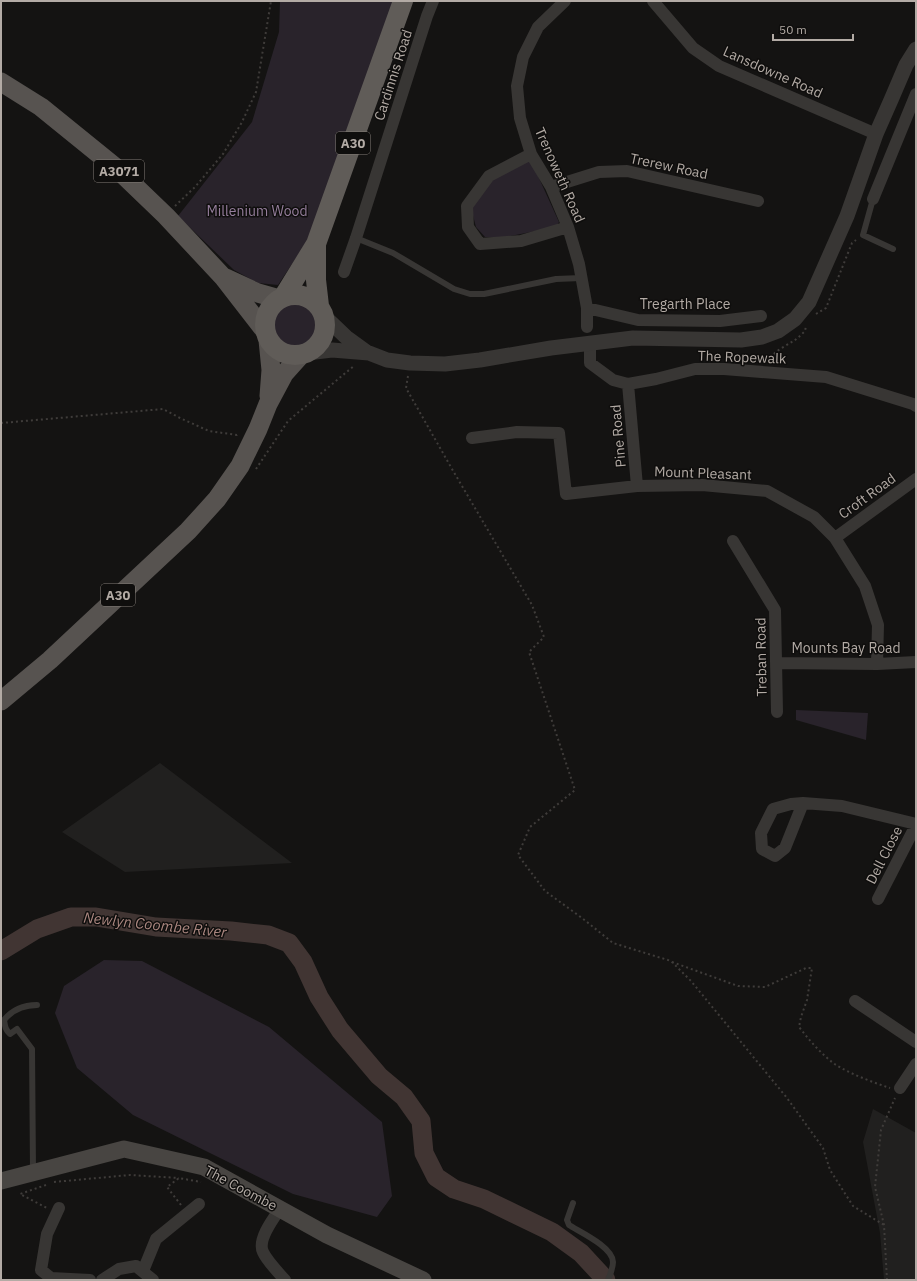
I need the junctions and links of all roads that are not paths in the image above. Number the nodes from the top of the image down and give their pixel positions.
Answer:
1 (403, 1) edge
2 (433, 1) edge
3 (565, 1) edge
4 (653, 1) edge
5 (916, 49) edge
6 (1, 82) edge
7 (916, 94) edge
8 (876, 134) junction
9 (531, 154) junction
10 (551, 187) junction
11 (873, 199) joint
12 (758, 201) dead end
13 (568, 227) junction
14 (356, 238) junction
15 (316, 244) junction
16 (893, 249) dead end
17 (344, 272) dead end
18 (223, 277) junction
19 (581, 278) junction
20 (282, 297) junction
21 (586, 308) junction
22 (322, 311) junction
23 (760, 316) dead end
24 (587, 327) dead end
25 (267, 335) junction
26 (590, 343) junction
27 (369, 353) junction
28 (304, 354) junction
29 (628, 384) junction
30 (268, 404) junction
31 (916, 406) edge
32 (472, 438) dead end
33 (916, 479) edge
34 (637, 486) junction
35 (836, 538) junction
36 (733, 540) dead end
37 (916, 662) edge
38 (776, 663) junction
39 (877, 664) junction
40 (2, 699) edge
41 (777, 712) dead end
42 (803, 803) dead end
43 (916, 825) edge
44 (878, 899) dead end
45 (855, 1002) dead end
46 (37, 1004) dead end
47 (916, 1042) edge
48 (916, 1066) edge
49 (899, 1089) road end
50 (33, 1172) junction
51 (1, 1181) edge
52 (573, 1203) dead end
53 (199, 1204) dead end
54 (53, 1208) road end
55 (280, 1209) junction
56 (143, 1271) junction
57 (90, 1280) edge
58 (102, 1280) edge
59 (153, 1280) edge
60 (285, 1280) edge
61 (423, 1280) edge
62 (608, 1280) edge

1 - 15 highway, A30
2 - 14 street, Cardinnis Road
3 - 9 street, Trenoweth Road
4 - 8 street, Lansdowne Road
5 - 8 street
6 - 18 main road, A3071
7 - 11 street
8 - 26 street
9 - 10 street, Trenoweth Road
9 - 13 street
10 - 12 street, Trerew Road
10 - 13 street, Trenoweth Road
11 - 16 lane
13 - 19 street, Trenoweth Road
14 - 17 street, Cardinnis Road
14 - 19 lane
15 - 20 highway, A30
15 - 22 highway, A30
18 - 20 main road, A3071
18 - 25 main road, A3071
19 - 21 street, Trenoweth Road
20 - 22 highway
20 - 25 highway
21 - 23 street, Tregarth Place
21 - 24 street, Trenoweth Road
22 - 27 street
22 - 28 highway
25 - 28 highway
25 - 30 main road, A30
26 - 27 street
26 - 29 street, The Ropewalk
27 - 28 street
28 - 30 main road, A30
29 - 31 street, The Ropewalk
29 - 34 street, Pine Road
30 - 40 main road, A30
32 - 34 street, Mount Pleasant
33 - 35 street, Croft Road
34 - 35 street, Mount Pleasant
35 - 39 street, Mount Pleasant
36 - 38 street, Treban Road
37 - 39 street, Mounts Bay Road
38 - 39 street, Mounts Bay Road
38 - 41 street, Treban Road
42 - 43 street
43 - 44 street, Dell Close
45 - 47 street
46 - 50 lane
48 - 49 street
50 - 51 main road, The Coombe
50 - 55 main road, The Coombe
52 - 62 lane
53 - 56 street
54 - 57 street
55 - 60 street
55 - 61 main road, The Coombe
56 - 58 street
56 - 59 street

